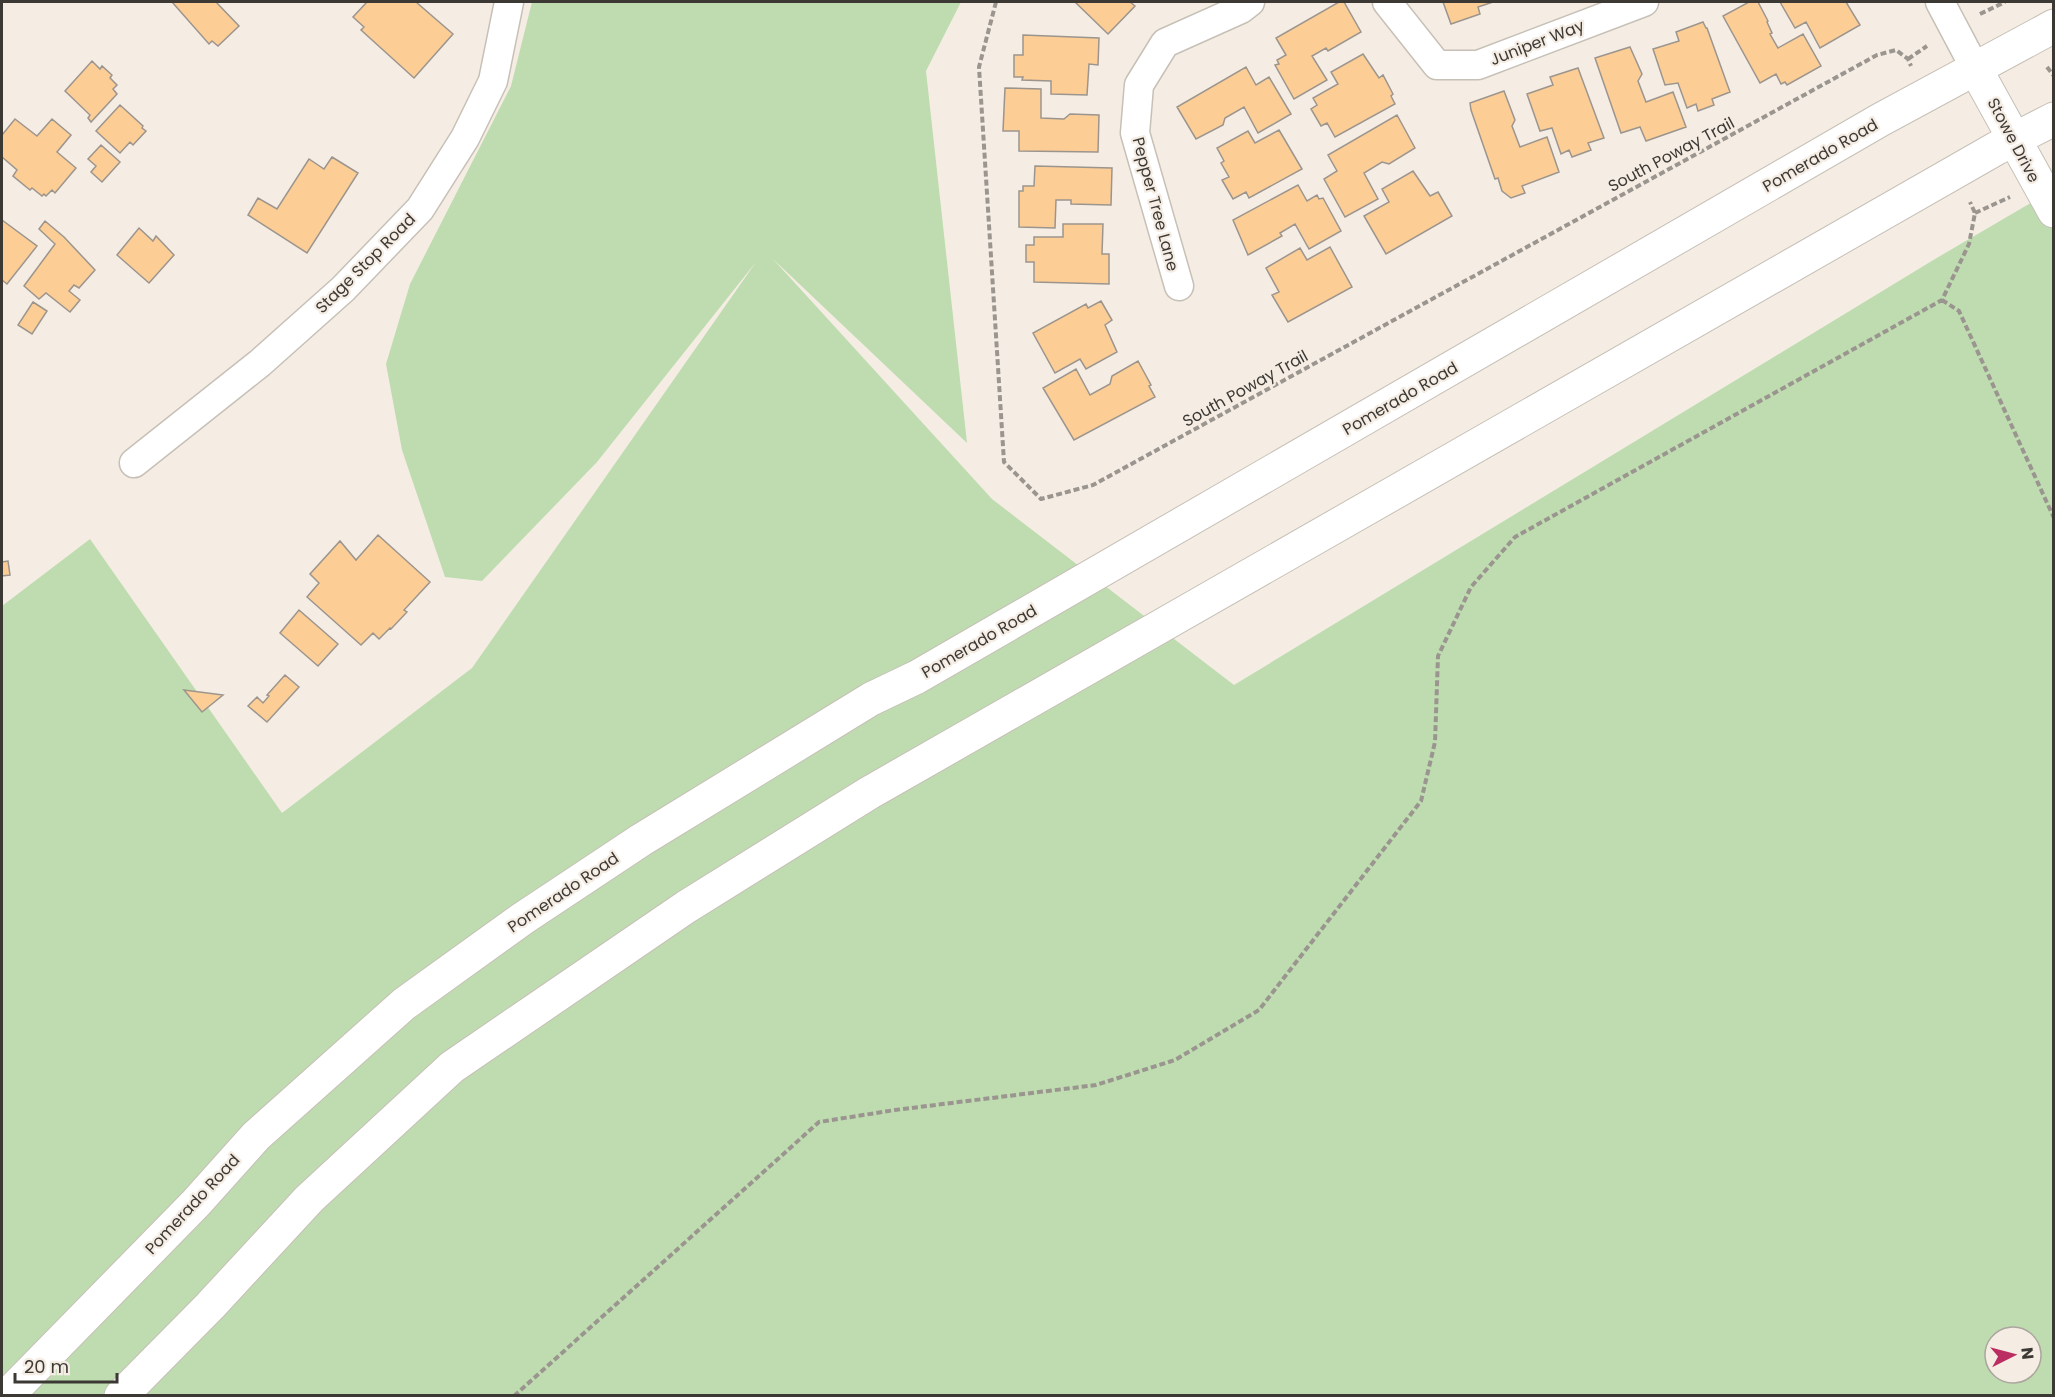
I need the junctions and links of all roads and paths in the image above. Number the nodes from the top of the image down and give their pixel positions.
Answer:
1 (509, 2) edge
2 (996, 2) edge
3 (1250, 2) edge
4 (1387, 2) edge
5 (1644, 2) edge
6 (1940, 2) edge
7 (2054, 26) edge
8 (1975, 68) junction
9 (1923, 96) junction
10 (2054, 119) edge
11 (2015, 140) junction
12 (1957, 172) junction
13 (2054, 211) edge
14 (1179, 286) dead end
15 (1942, 300) junction
16 (134, 463) dead end
17 (2054, 518) edge
18 (7, 1395) edge
19 (121, 1395) edge
20 (514, 1395) edge

1 - 16 street, Stage Stop Road
2 - 9 path, South Poway Trail
3 - 14 street, Pepper Tree Lane
4 - 5 street, Juniper Way
6 - 8 street
7 - 8 main road, Pomerado Road
8 - 9 main road, Pomerado Road
8 - 11 main road, Stowe Drive
9 - 18 main road, Pomerado Road
10 - 11 main road
11 - 12 main road
11 - 13 main road, Stowe Drive
12 - 15 path
12 - 19 main road
15 - 17 path
15 - 20 path

